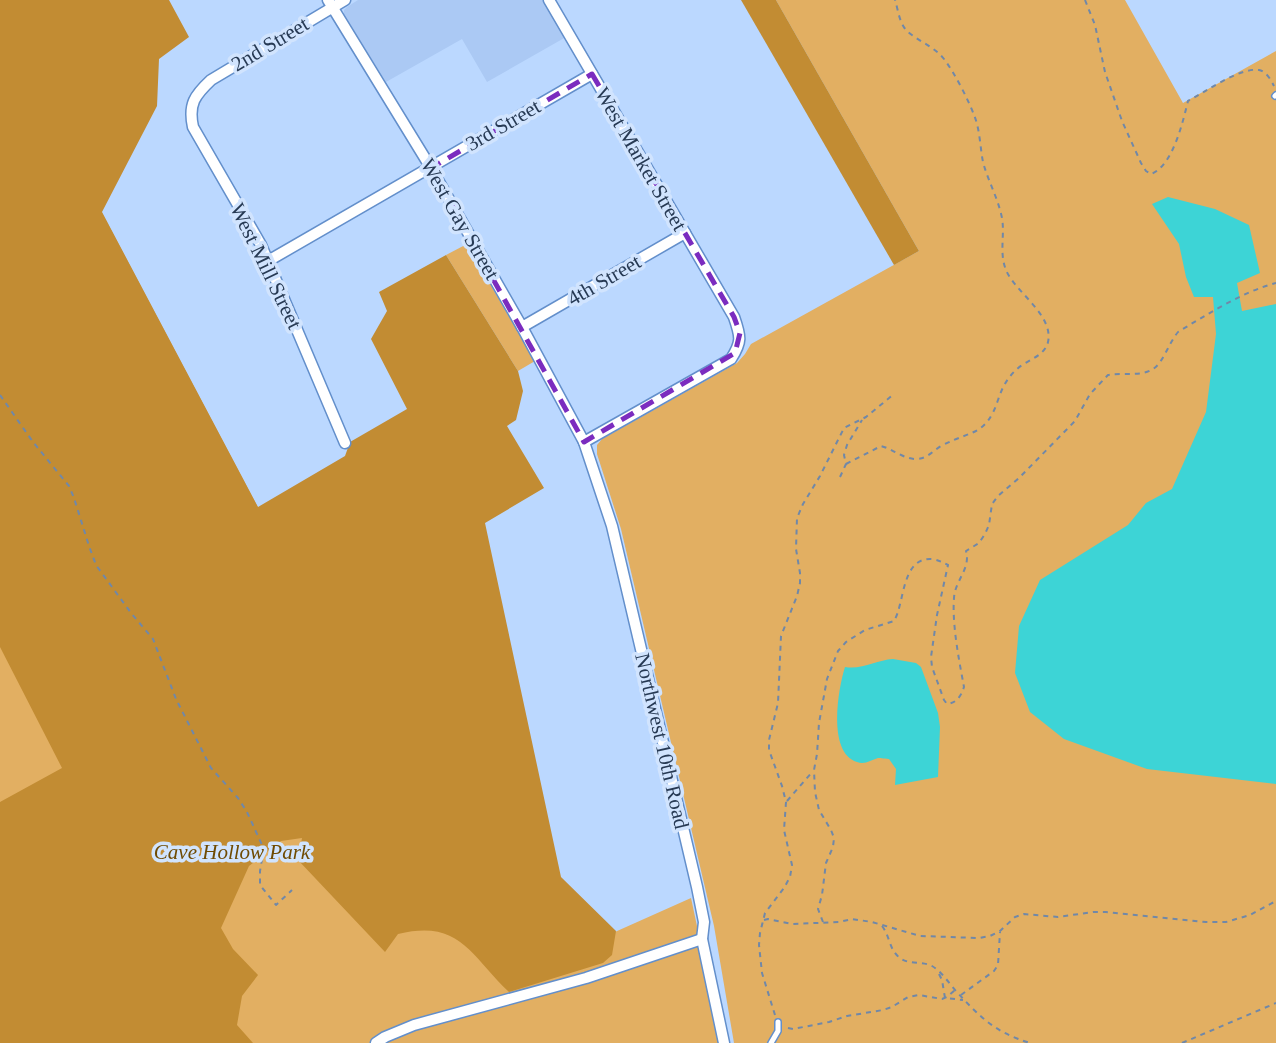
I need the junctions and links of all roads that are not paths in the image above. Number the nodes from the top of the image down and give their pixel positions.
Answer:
1 (345, 0) edge
2 (549, 0) edge
3 (330, 4) edge
4 (592, 74) junction
5 (198, 92) joint
6 (431, 168) junction
7 (685, 233) junction
8 (268, 261) junction
9 (522, 327) junction
10 (584, 442) junction
11 (345, 443) dead end
12 (702, 939) junction
13 (778, 1022) road end
14 (376, 1043) edge
15 (724, 1043) edge
16 (771, 1043) edge

1 - 3 street, 2nd Street
2 - 4 street, West Market Street
3 - 5 street, 2nd Street
3 - 6 street, West Gay Street
4 - 6 street, 3rd Street
4 - 7 street, West Market Street
5 - 8 street, West Mill Street
6 - 8 street, 3rd Street
6 - 9 street, West Gay Street
7 - 9 street, 4th Street
7 - 10 street, West Market Street
8 - 11 street, West Mill Street
9 - 10 street, West Gay Street
10 - 12 street, Northwest 10th Road
12 - 14 street
12 - 15 street, Northwest 10th Road
13 - 16 lane

